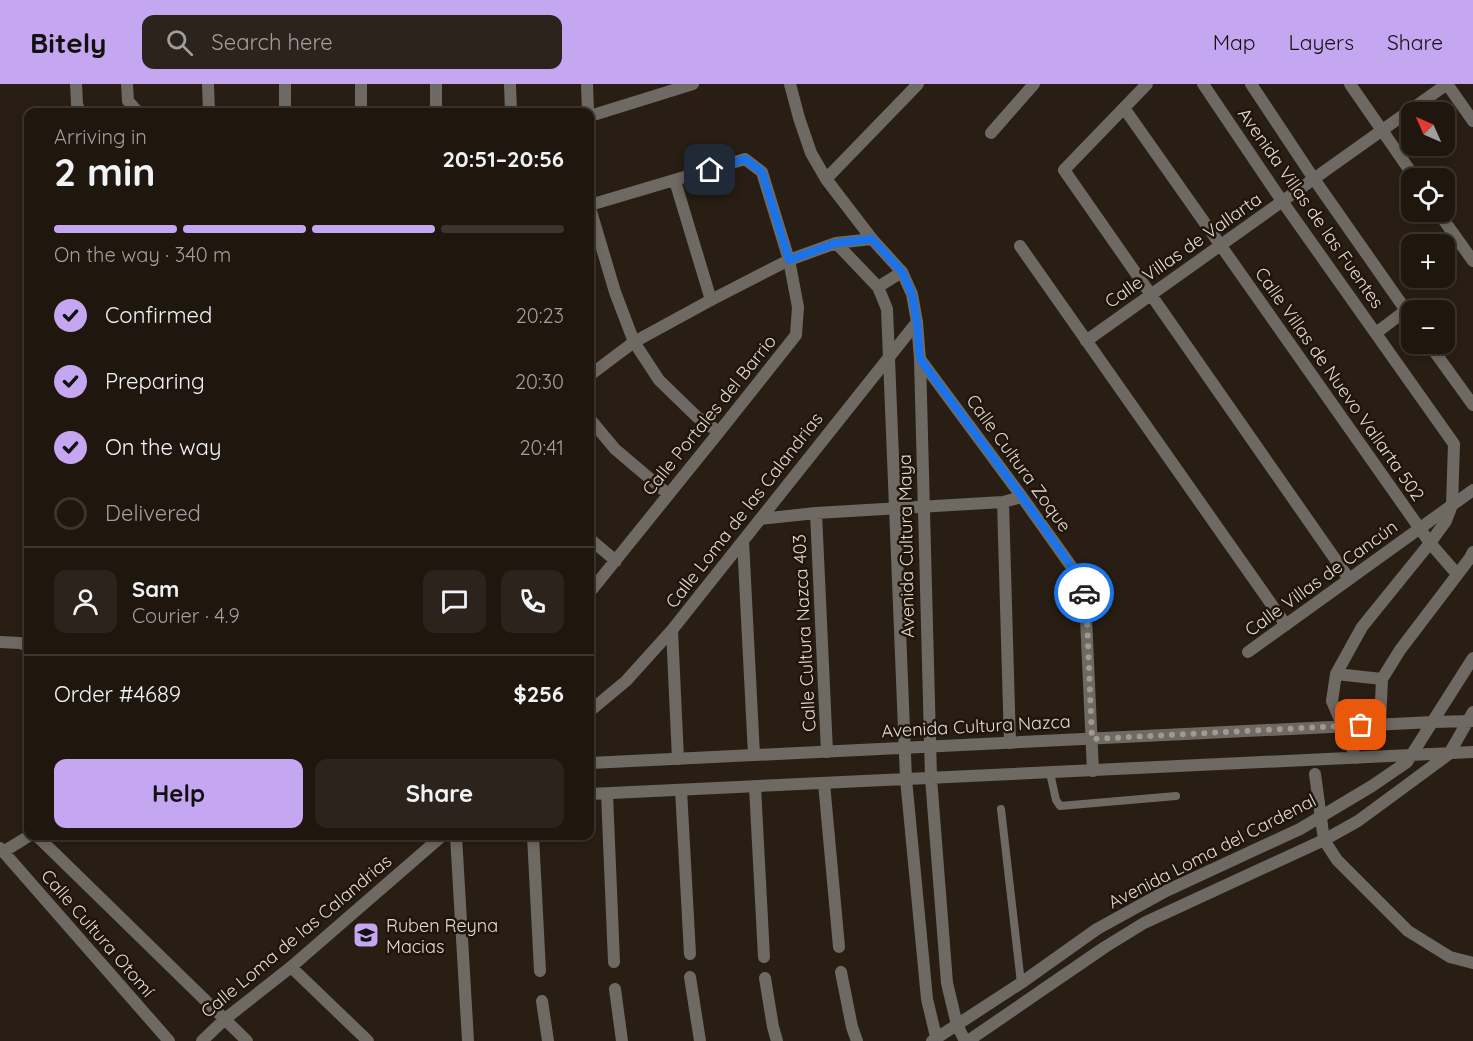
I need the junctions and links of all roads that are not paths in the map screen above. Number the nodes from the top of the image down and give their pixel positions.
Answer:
1 (76, 84) edge
2 (127, 84) edge
3 (208, 84) edge
4 (285, 84) edge
5 (361, 84) edge
6 (436, 84) edge
7 (510, 84) edge
8 (587, 84) edge
9 (693, 84) edge
10 (790, 84) edge
11 (918, 84) edge
12 (1034, 84) edge
13 (1148, 84) edge
14 (1203, 84) edge
15 (1251, 84) edge
16 (1350, 84) edge
17 (1447, 84) edge
18 (78, 108) edge
19 (135, 108) edge
20 (209, 108) edge
21 (285, 108) edge
22 (361, 108) edge
23 (436, 108) edge
24 (511, 108) edge
25 (589, 108) edge
26 (1124, 108) junction
27 (594, 113) edge
28 (1473, 121) edge
29 (1382, 130) junction
30 (991, 133) dead end
31 (1408, 168) edge
32 (826, 179) junction
33 (1314, 179) junction
34 (675, 181) junction
35 (1282, 201) junction
36 (594, 206) edge
37 (594, 221) edge
38 (1445, 222) edge
39 (872, 239) junction
40 (836, 243) junction
41 (1220, 245) junction
42 (1020, 246) dead end
43 (789, 260) junction
44 (1473, 261) edge
45 (902, 272) junction
46 (878, 286) junction
47 (1151, 295) junction
48 (711, 300) junction
49 (1401, 305) edge
50 (1401, 319) edge
51 (917, 322) junction
52 (1376, 333) junction
53 (1086, 341) junction
54 (634, 342) junction
55 (1436, 354) edge
56 (888, 358) junction
57 (920, 359) junction
58 (594, 372) edge
59 (1473, 405) edge
60 (594, 424) edge
61 (719, 432) junction
62 (1473, 490) edge
63 (668, 494) junction
64 (1022, 497) junction
65 (1003, 502) junction
66 (1452, 505) junction
67 (923, 507) junction
68 (894, 508) junction
69 (816, 513) junction
70 (760, 519) junction
71 (1420, 528) junction
72 (743, 541) junction
73 (594, 542) edge
74 (1430, 543) junction
75 (1473, 552) edge
76 (616, 561) junction
77 (1457, 574) junction
78 (1349, 579) junction
79 (594, 587) edge
80 (1286, 626) junction
81 (672, 630) junction
82 (0, 642) edge
83 (24, 644) edge
84 (1248, 652) dead end
85 (1473, 658) edge
86 (1336, 674) junction
87 (1382, 679) junction
88 (594, 708) edge
89 (1471, 718) edge
90 (1433, 722) junction
91 (1380, 724) junction
92 (1342, 726) junction
93 (1092, 739) junction
94 (1010, 743) junction
95 (929, 747) junction
96 (904, 748) junction
97 (828, 752) junction
98 (1473, 752) edge
99 (1449, 754) junction
100 (753, 755) junction
101 (1411, 756) junction
102 (1356, 758) junction
103 (678, 759) junction
104 (594, 763) edge
105 (1093, 771) junction
106 (1050, 773) junction
107 (1315, 774) dead end
108 (931, 778) junction
109 (906, 779) junction
110 (824, 783) junction
111 (756, 787) junction
112 (681, 790) junction
113 (594, 794) edge
114 (607, 794) junction
115 (1176, 796) dead end
116 (1001, 809) dead end
117 (1321, 818) junction
118 (24, 839) edge
119 (41, 840) edge
120 (437, 840) edge
121 (456, 840) edge
122 (533, 840) edge
123 (1324, 840) junction
124 (2, 850) edge
125 (1137, 907) junction
126 (1144, 923) junction
127 (1097, 929) junction
128 (840, 947) dead end
129 (1105, 947) junction
130 (690, 954) dead end
131 (764, 957) dead end
132 (614, 962) dead end
133 (1473, 963) edge
134 (291, 967) junction
135 (540, 971) dead end
136 (841, 972) dead end
137 (690, 977) dead end
138 (765, 978) dead end
139 (1021, 983) junction
140 (615, 989) dead end
141 (542, 1001) dead end
142 (225, 1019) junction
143 (957, 1025) junction
144 (935, 1040) edge
145 (170, 1041) edge
146 (202, 1041) edge
147 (247, 1041) edge
148 (368, 1041) edge
149 (468, 1041) edge
150 (548, 1041) edge
151 (622, 1041) edge
152 (700, 1041) edge
153 (777, 1041) edge
154 (857, 1041) edge
155 (966, 1041) edge

1 - 18 street
2 - 19 street
3 - 20 street
4 - 21 street
5 - 22 street
6 - 23 street
7 - 24 street
8 - 25 street
9 - 27 street
10 - 32 street, Avenida Cultura Maya
11 - 32 street
12 - 30 street
13 - 26 street
14 - 35 street, Avenida Villas de las Fuentes
15 - 33 street, Avenida Villas de las Fuentes
16 - 29 street
17 - 28 street
17 - 29 street, Calle Villas de Vallarta
26 - 41 street, Calle Villas de Nuevo Vallarta 502
26 - 47 street
29 - 31 street
29 - 33 street, Calle Villas de Vallarta
32 - 39 street, Avenida Cultura Maya
33 - 35 street, Calle Villas de Vallarta
33 - 49 street, Avenida Villas de las Fuentes
34 - 36 street
34 - 43 street, Calle Portales del Barrio
34 - 48 street
35 - 41 street, Calle Villas de Vallarta
35 - 52 street, Avenida Villas de las Fuentes
37 - 54 street
38 - 44 street
39 - 40 street
39 - 45 street, Avenida Cultura Maya
40 - 43 street
40 - 46 street, Avenida Cultura Maya
41 - 47 street, Calle Villas de Vallarta
41 - 71 street, Calle Villas de Nuevo Vallarta 502
42 - 53 street
43 - 48 street
43 - 61 street, Calle Portales del Barrio
45 - 46 street
45 - 51 street, Avenida Cultura Maya
46 - 56 street, Avenida Cultura Maya
47 - 53 street, Calle Villas de Vallarta
47 - 78 street
48 - 54 street
50 - 52 street
51 - 56 street, Calle Loma de las Calandrias
51 - 57 street, Avenida Cultura Maya
52 - 66 street, Avenida Villas de las Fuentes
53 - 80 street
54 - 58 street
54 - 61 street
55 - 59 street
56 - 68 street, Avenida Cultura Maya
56 - 70 street, Calle Loma de las Calandrias
57 - 64 street, Calle Cultura Zoque
57 - 67 street, Avenida Cultura Maya
60 - 63 street
61 - 63 street, Calle Portales del Barrio
62 - 66 street, Calle Villas de Cancún
63 - 76 street, Calle Portales del Barrio
64 - 65 street
64 - 93 street, Calle Cultura Zoque
65 - 67 street
65 - 94 street
66 - 71 street, Calle Villas de Cancún
66 - 74 street, Avenida Villas de las Fuentes
67 - 68 street
67 - 95 street, Avenida Cultura Maya
68 - 69 street
68 - 96 street, Avenida Cultura Maya
69 - 70 street
69 - 97 street, Calle Cultura Nazca 403
70 - 72 street, Calle Loma de las Calandrias
71 - 74 street, Calle Villas de Nuevo Vallarta 502
71 - 78 street, Calle Villas de Cancún
72 - 81 street, Calle Loma de las Calandrias
72 - 100 street
73 - 76 street
74 - 77 street, Calle Villas de Nuevo Vallarta 502
74 - 86 street, Avenida Villas de las Fuentes
75 - 77 street
76 - 79 street, Calle Portales del Barrio
77 - 87 street
78 - 80 street, Calle Villas de Cancún
80 - 84 street, Calle Villas de Cancún
81 - 88 street, Calle Loma de las Calandrias
81 - 103 street
82 - 83 street
85 - 90 street, Avenida Loma del Cardenal
86 - 87 street
86 - 92 street, Avenida Villas de las Fuentes
87 - 91 street
89 - 90 street, Avenida Cultura Nazca
89 - 99 street, Avenida Loma del Cardenal
90 - 91 street, Avenida Cultura Nazca
90 - 101 street, Avenida Loma del Cardenal
91 - 92 street, Avenida Cultura Nazca
92 - 93 street, Avenida Cultura Nazca
92 - 102 street, Avenida Villas de las Fuentes
93 - 94 street, Avenida Cultura Nazca
93 - 105 street, Calle Cultura Zoque
94 - 95 street, Avenida Cultura Nazca
95 - 96 street, Avenida Cultura Nazca
95 - 108 street, Avenida Cultura Maya
96 - 97 street, Avenida Cultura Nazca
96 - 109 street, Avenida Cultura Maya
97 - 100 street, Avenida Cultura Nazca
98 - 99 street
99 - 101 street
99 - 123 street, Avenida Loma del Cardenal
100 - 103 street, Avenida Cultura Nazca
101 - 102 street
101 - 117 street, Avenida Loma del Cardenal
102 - 105 street
103 - 104 street, Avenida Cultura Nazca
105 - 106 street
106 - 108 street
106 - 115 lane
107 - 117 street
108 - 109 street
108 - 143 street, Avenida Cultura Maya
109 - 110 street
109 - 144 street, Avenida Cultura Maya
110 - 111 street
110 - 128 street
111 - 112 street
111 - 131 street
112 - 114 street
112 - 130 street
113 - 114 street
114 - 132 street
116 - 139 lane
117 - 123 street
117 - 125 street, Avenida Loma del Cardenal
118 - 124 street
119 - 142 street
120 - 134 street, Calle Loma de las Calandrias
121 - 149 street
122 - 135 street
123 - 126 street, Avenida Loma del Cardenal
123 - 133 street
124 - 145 street, Calle Cultura Otomí
125 - 126 street
125 - 127 street, Avenida Loma del Cardenal
126 - 129 street, Avenida Loma del Cardenal
127 - 129 street
127 - 139 street, Avenida Loma del Cardenal
129 - 155 street, Avenida Loma del Cardenal
134 - 142 street, Calle Loma de las Calandrias
134 - 148 street
136 - 154 street
137 - 152 street
138 - 153 street
139 - 143 street, Avenida Loma del Cardenal
140 - 151 street
141 - 150 street
142 - 146 street, Calle Loma de las Calandrias
142 - 147 street
143 - 144 street, Avenida Loma del Cardenal
143 - 155 street, Avenida Cultura Maya

